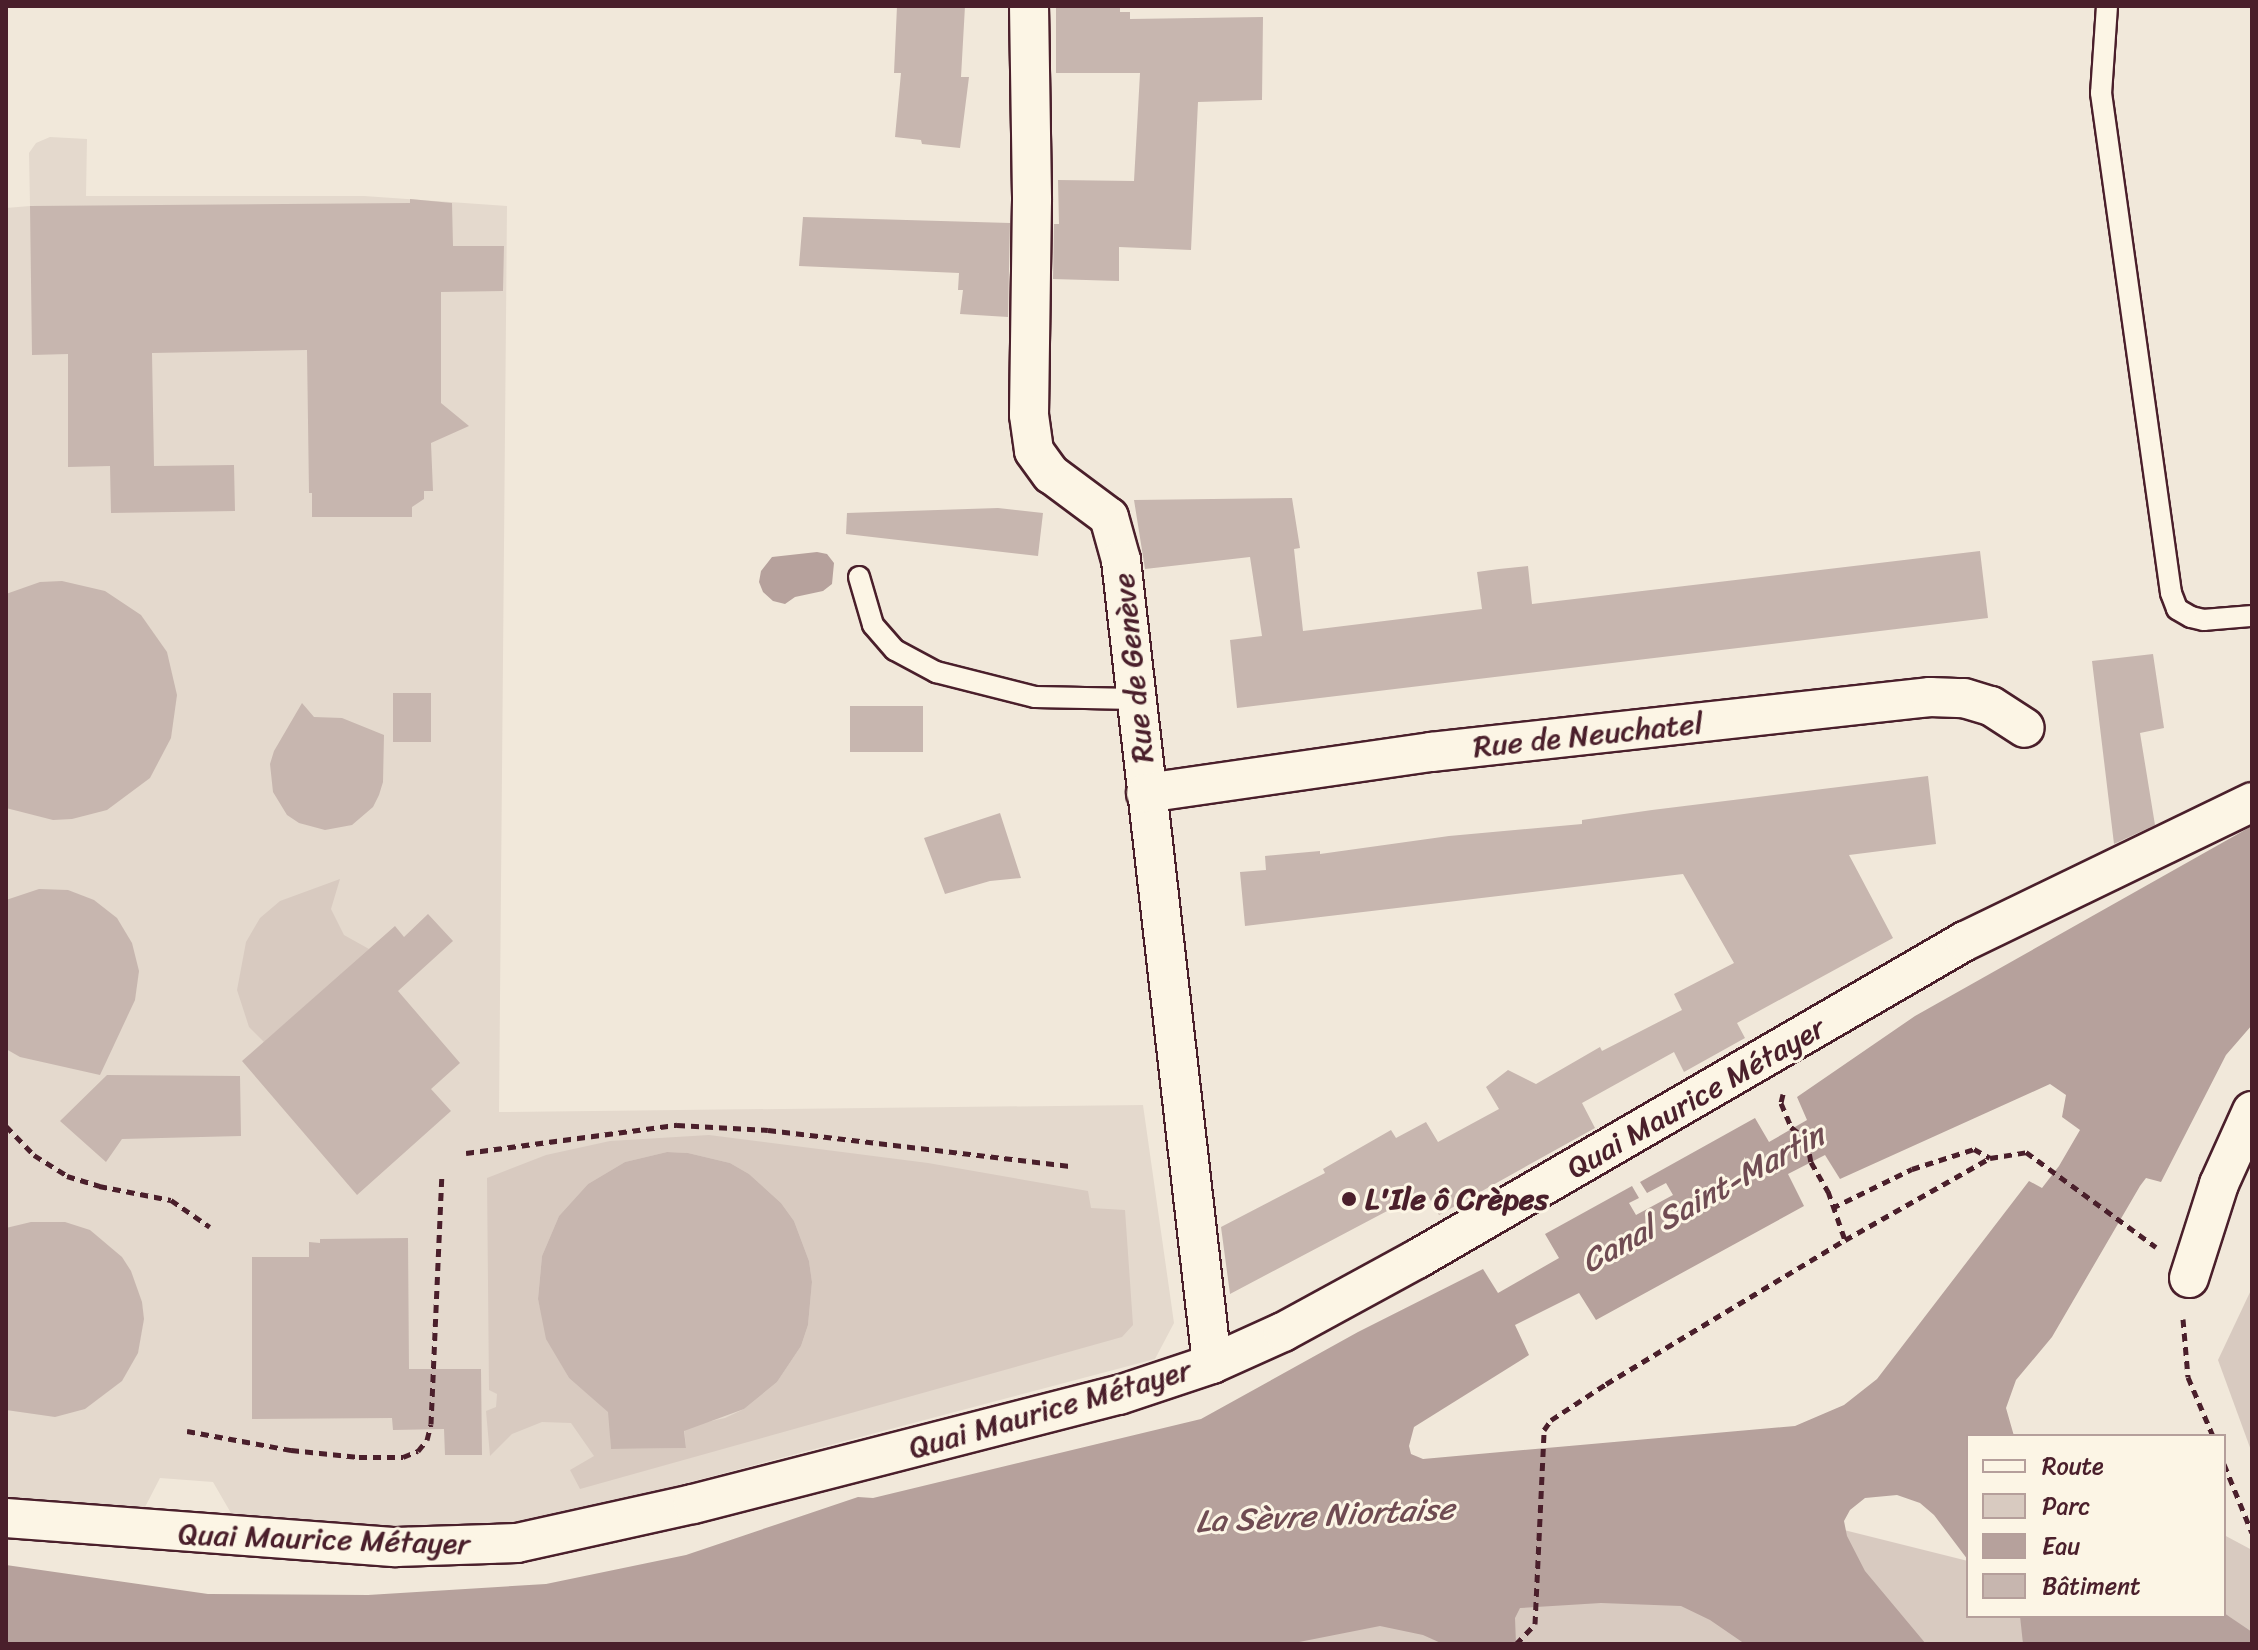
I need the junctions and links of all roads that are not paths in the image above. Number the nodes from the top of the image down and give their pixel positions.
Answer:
1 (1029, 6) edge
2 (2107, 6) edge
3 (859, 577) dead end
4 (2252, 616) edge
5 (1135, 699) junction
6 (2025, 728) dead end
7 (1146, 793) junction
8 (2252, 802) edge
9 (2252, 1111) edge
10 (2189, 1278) road end
11 (1212, 1364) junction
12 (6, 1518) edge

1 - 5 street, Rue de Genève
2 - 4 lane
3 - 5 lane
5 - 7 street, Rue de Genève
6 - 7 street, Rue de Neuchatel
7 - 11 street, Rue de Genève
8 - 11 street, Quai Maurice Métayer
9 - 10 street
11 - 12 street, Quai Maurice Métayer

